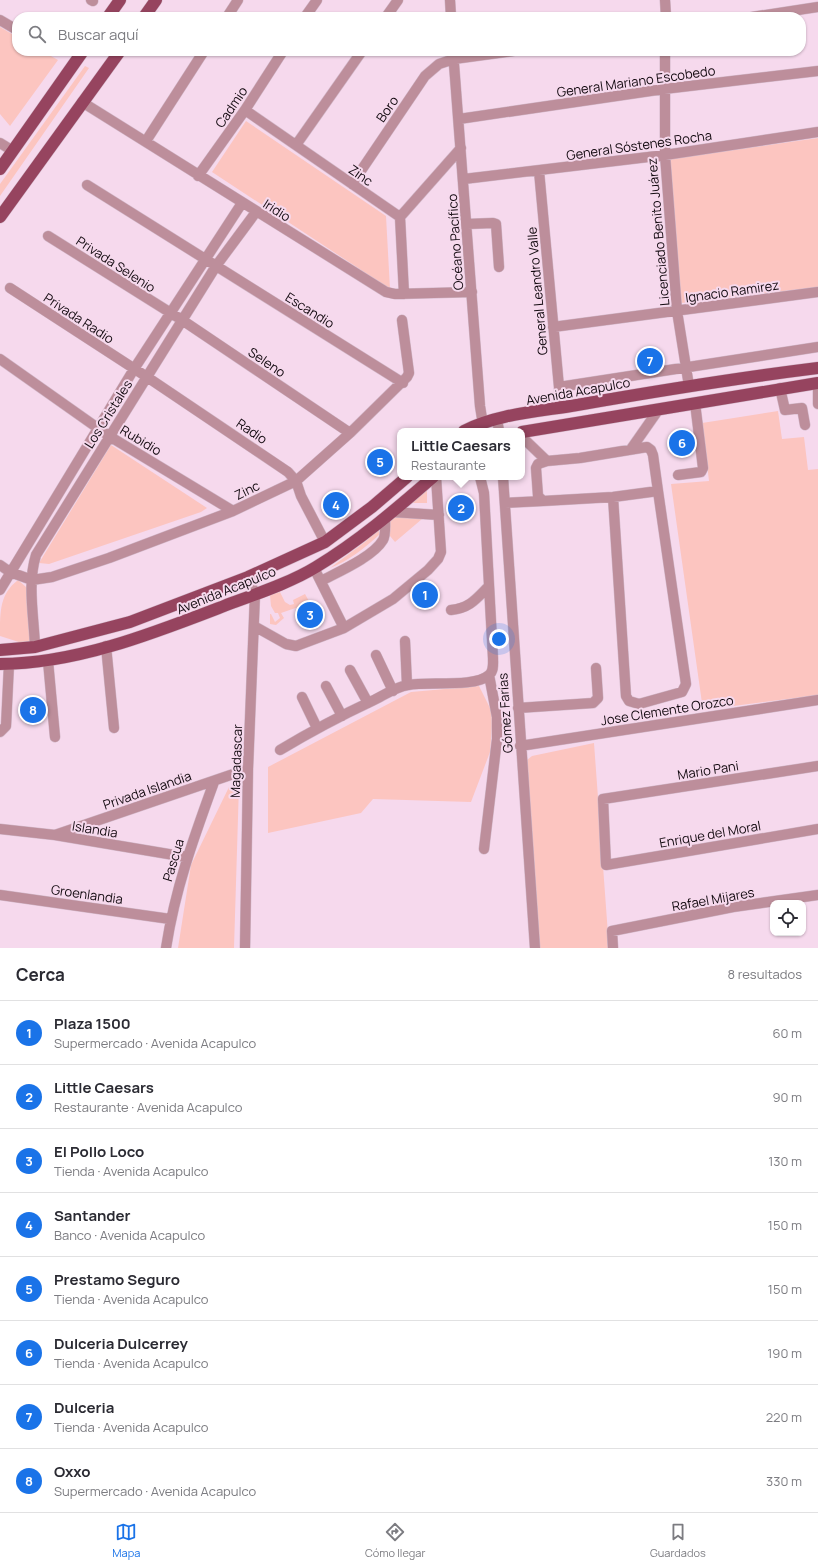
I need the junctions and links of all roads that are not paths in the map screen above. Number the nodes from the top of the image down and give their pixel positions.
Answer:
1 (120, 0) edge
2 (156, 0) edge
3 (238, 0) edge
4 (398, 0) edge
5 (450, 0) edge
6 (665, 0) edge
7 (312, 2) edge
8 (818, 7) edge
9 (112, 12) edge
10 (148, 12) edge
11 (230, 12) edge
12 (307, 12) edge
13 (390, 12) edge
14 (451, 12) edge
15 (666, 12) edge
16 (785, 12) edge
17 (0, 20) edge
18 (12, 27) edge
19 (80, 56) edge
20 (116, 56) edge
21 (201, 56) edge
22 (280, 56) edge
23 (358, 56) edge
24 (452, 56) edge
25 (454, 56) edge
26 (665, 56) edge
27 (818, 71) edge
28 (664, 89) junction
29 (82, 102) junction
30 (245, 110) junction
31 (458, 119) junction
32 (818, 132) edge
33 (146, 141) junction
34 (0, 143) edge
35 (296, 145) junction
36 (461, 148) junction
37 (13, 151) junction
38 (665, 155) junction
39 (0, 169) edge
40 (540, 171) junction
41 (198, 176) junction
42 (464, 178) junction
43 (352, 184) junction
44 (87, 185) dead end
45 (242, 203) junction
46 (256, 212) junction
47 (0, 217) edge
48 (400, 217) junction
49 (467, 224) junction
50 (48, 236) dead end
51 (204, 259) junction
52 (216, 266) junction
53 (499, 267) dead end
54 (10, 288) dead end
55 (472, 292) junction
56 (818, 292) edge
57 (404, 294) junction
58 (678, 311) junction
59 (169, 313) junction
60 (182, 320) junction
61 (402, 320) dead end
62 (553, 327) junction
63 (818, 347) edge
64 (0, 359) edge
65 (685, 366) junction
66 (818, 368) edge
67 (134, 369) junction
68 (147, 377) junction
69 (403, 383) junction
70 (818, 383) edge
71 (689, 386) junction
72 (559, 387) junction
73 (780, 388) junction
74 (695, 403) junction
75 (818, 404) edge
76 (559, 408) junction
77 (659, 408) junction
78 (498, 425) edge
79 (805, 425) dead end
80 (483, 427) edge
81 (98, 428) junction
82 (525, 431) edge
83 (350, 433) junction
84 (109, 436) junction
85 (525, 440) edge
86 (632, 449) junction
87 (547, 461) junction
88 (678, 475) dead end
89 (403, 480) edge
90 (430, 480) edge
91 (436, 480) edge
92 (481, 480) edge
93 (503, 480) edge
94 (296, 481) junction
95 (658, 491) junction
96 (613, 497) junction
97 (543, 501) junction
98 (505, 504) junction
99 (233, 511) junction
100 (439, 515) junction
101 (389, 516) junction
102 (325, 542) junction
103 (0, 565) edge
104 (314, 568) junction
105 (10, 572) junction
106 (248, 577) junction
107 (32, 580) junction
108 (321, 581) junction
109 (489, 586) junction
110 (0, 590) edge
111 (255, 594) junction
112 (451, 610) dead end
113 (254, 626) junction
114 (344, 628) junction
115 (405, 641) dead end
116 (106, 646) junction
117 (35, 647) junction
118 (0, 650) edge
119 (376, 655) dead end
120 (48, 661) junction
121 (4, 664) edge
122 (596, 668) dead end
123 (350, 670) dead end
124 (489, 675) junction
125 (407, 685) junction
126 (326, 686) dead end
127 (393, 691) junction
128 (302, 698) dead end
129 (818, 700) edge
130 (368, 703) junction
131 (518, 708) junction
132 (342, 716) junction
133 (114, 728) dead end
134 (317, 728) junction
135 (0, 732) edge
136 (55, 737) dead end
137 (520, 746) junction
138 (280, 750) dead end
139 (818, 766) edge
140 (248, 769) junction
141 (214, 782) junction
142 (0, 829) edge
143 (818, 829) edge
144 (55, 835) junction
145 (484, 849) dead end
146 (186, 857) junction
147 (606, 864) joint
148 (0, 895) edge
149 (818, 895) edge
150 (170, 919) junction
151 (166, 948) edge
152 (245, 948) edge
153 (535, 948) edge
154 (614, 948) edge

1 - 9 main road
2 - 10 main road
3 - 11 street
4 - 13 street
5 - 14 street
6 - 15 street
7 - 12 street
8 - 16 street
17 - 18 street
19 - 37 main road
20 - 29 main road
21 - 33 street
22 - 30 street, Cadmio
23 - 35 street
24 - 43 street, Boro
25 - 31 street, Océano Pacífico
26 - 28 street, Licenciado Benito Juárez
27 - 28 street, General Mariano Escobedo
28 - 31 street, General Mariano Escobedo
28 - 38 street, Licenciado Benito Juárez
29 - 33 street, Iridio
29 - 47 main road
30 - 35 street, Zinc
30 - 41 street, Cadmio
31 - 36 street, Océano Pacífico
32 - 38 street, General Sóstenes Rocha
33 - 41 street, Iridio
34 - 37 street
35 - 43 street, Zinc
36 - 42 street, Océano Pacífico
36 - 48 street
37 - 39 main road
38 - 40 street, General Sóstenes Rocha
38 - 58 street, Licenciado Benito Juárez
40 - 42 street, General Sóstenes Rocha
40 - 62 street, General Leandro Valle
41 - 45 street, Iridio
42 - 49 street, Océano Pacífico
43 - 48 street, Zinc
44 - 51 street, Escandio
45 - 46 street, Iridio
45 - 51 street, Los Cristales
46 - 52 street, Los Cristales
46 - 57 street, Iridio
48 - 57 street
49 - 53 street
49 - 55 street, Océano Pacífico
50 - 59 street, Privada Selenio
51 - 52 street, Escandio
51 - 59 street, Los Cristales
52 - 60 street, Los Cristales
52 - 69 street, Escandio
54 - 67 street, Privada Radio
55 - 57 street, Iridio
55 - 80 street, Océano Pacífico
56 - 58 street, Ignacio Ramirez
58 - 62 street, Ignacio Ramirez
58 - 65 street, Licenciado Benito Juárez
59 - 60 street, Seleno
59 - 67 street, Los Cristales
60 - 68 street, Los Cristales
60 - 83 street, Seleno
61 - 69 street
62 - 72 street, General Leandro Valle
63 - 65 street
64 - 81 street, Rubidio
65 - 71 street, Licenciado Benito Juárez
65 - 72 street
66 - 71 main road, Avenida Acapulco
67 - 68 street, Radio
67 - 81 street, Los Cristales
68 - 84 street, Los Cristales
68 - 94 street, Radio
69 - 83 street, Zinc
70 - 73 main road
70 - 75 street
71 - 76 main road, Avenida Acapulco
72 - 76 street, General Leandro Valle
73 - 74 main road
73 - 79 street
74 - 77 main road
74 - 88 street
76 - 78 main road, Avenida Acapulco
77 - 82 main road
77 - 86 street
78 - 80 main road, Avenida Acapulco
81 - 84 street, Rubidio
81 - 105 street, Los Cristales
83 - 94 street, Zinc
84 - 99 street, Rubidio
84 - 107 street, Los Cristales
85 - 87 street
86 - 87 street
86 - 95 street
87 - 97 street
89 - 102 main road, Avenida Acapulco
90 - 101 main road, Avenida Acapulco
91 - 100 street
92 - 109 street
93 - 98 street, Gómez Farías
94 - 99 street, Zinc
94 - 102 street, Radio
95 - 96 street
95 - 96 street
96 - 97 street
97 - 98 street
98 - 131 street, Gómez Farías
99 - 107 street, Zinc
100 - 101 street
100 - 114 street
101 - 104 main road, Avenida Acapulco
101 - 108 street
102 - 106 main road, Avenida Acapulco
103 - 105 street
104 - 108 street
104 - 111 main road, Avenida Acapulco
105 - 107 street
105 - 110 street, Los Cristales
106 - 111 street, Magadascar
106 - 117 main road, Avenida Acapulco
107 - 117 street, Los Cristales
108 - 114 street
109 - 112 street
109 - 124 street
111 - 113 street, Magadascar
111 - 116 main road, Avenida Acapulco
113 - 114 street
113 - 140 street, Magadascar
115 - 125 street
116 - 120 main road, Avenida Acapulco
116 - 133 street
117 - 118 main road, Avenida Acapulco
119 - 127 street
120 - 121 main road, Avenida Acapulco
120 - 136 street
121 - 135 street
122 - 131 street
123 - 130 street
124 - 125 street
124 - 145 street
125 - 127 street
126 - 132 street
127 - 130 street
128 - 134 street
129 - 137 street, Jose Clemente Orozco
130 - 132 street
131 - 137 street, Gómez Farías
132 - 134 street
134 - 138 street
137 - 153 street, Gómez Farías
139 - 147 street, Mario Pani
140 - 141 street, Privada Islandia
140 - 152 street, Magadascar
141 - 144 street, Privada Islandia
141 - 146 street, Pascua
142 - 144 street, Islandia
143 - 147 street, Enrique del Moral
144 - 146 street, Islandia
146 - 150 street, Pascua
148 - 150 street, Groenlandia
149 - 154 street, Rafael Mijares
150 - 151 street, Pascua

